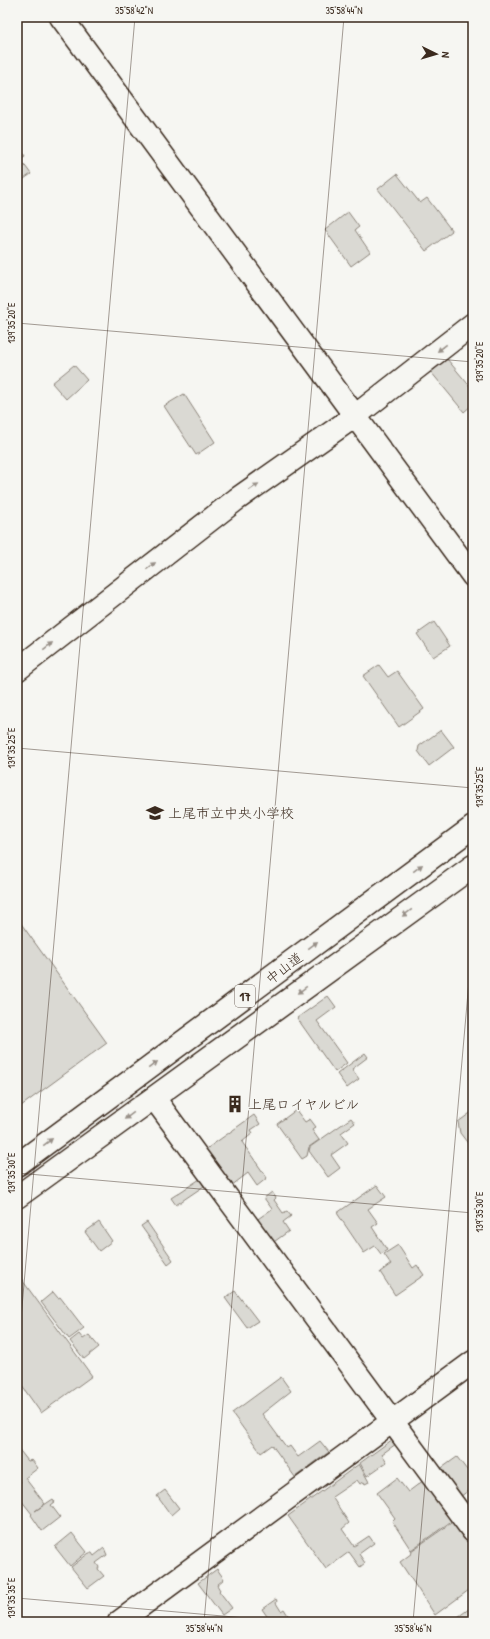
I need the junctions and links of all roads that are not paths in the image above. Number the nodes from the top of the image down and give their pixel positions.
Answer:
1 (61, 17) edge
2 (473, 324) edge
3 (355, 416) junction
4 (473, 576) edge
5 (17, 670) edge
6 (473, 827) edge
7 (473, 866) edge
8 (154, 1098) junction
9 (17, 1165) edge
10 (17, 1198) edge
11 (473, 1362) edge
12 (392, 1421) junction
13 (473, 1531) edge
14 (119, 1622) edge

1 - 3 main road
2 -> 3 main road
3 - 4 main road
5 -> 3 main road
9 -> 6 main road, 中山道 / 17
7 -> 8 main road, 中山道 / 17
8 -> 10 main road, 中山道 / 17
8 - 12 main road
11 - 12 main road
12 - 13 main road
12 - 14 main road

